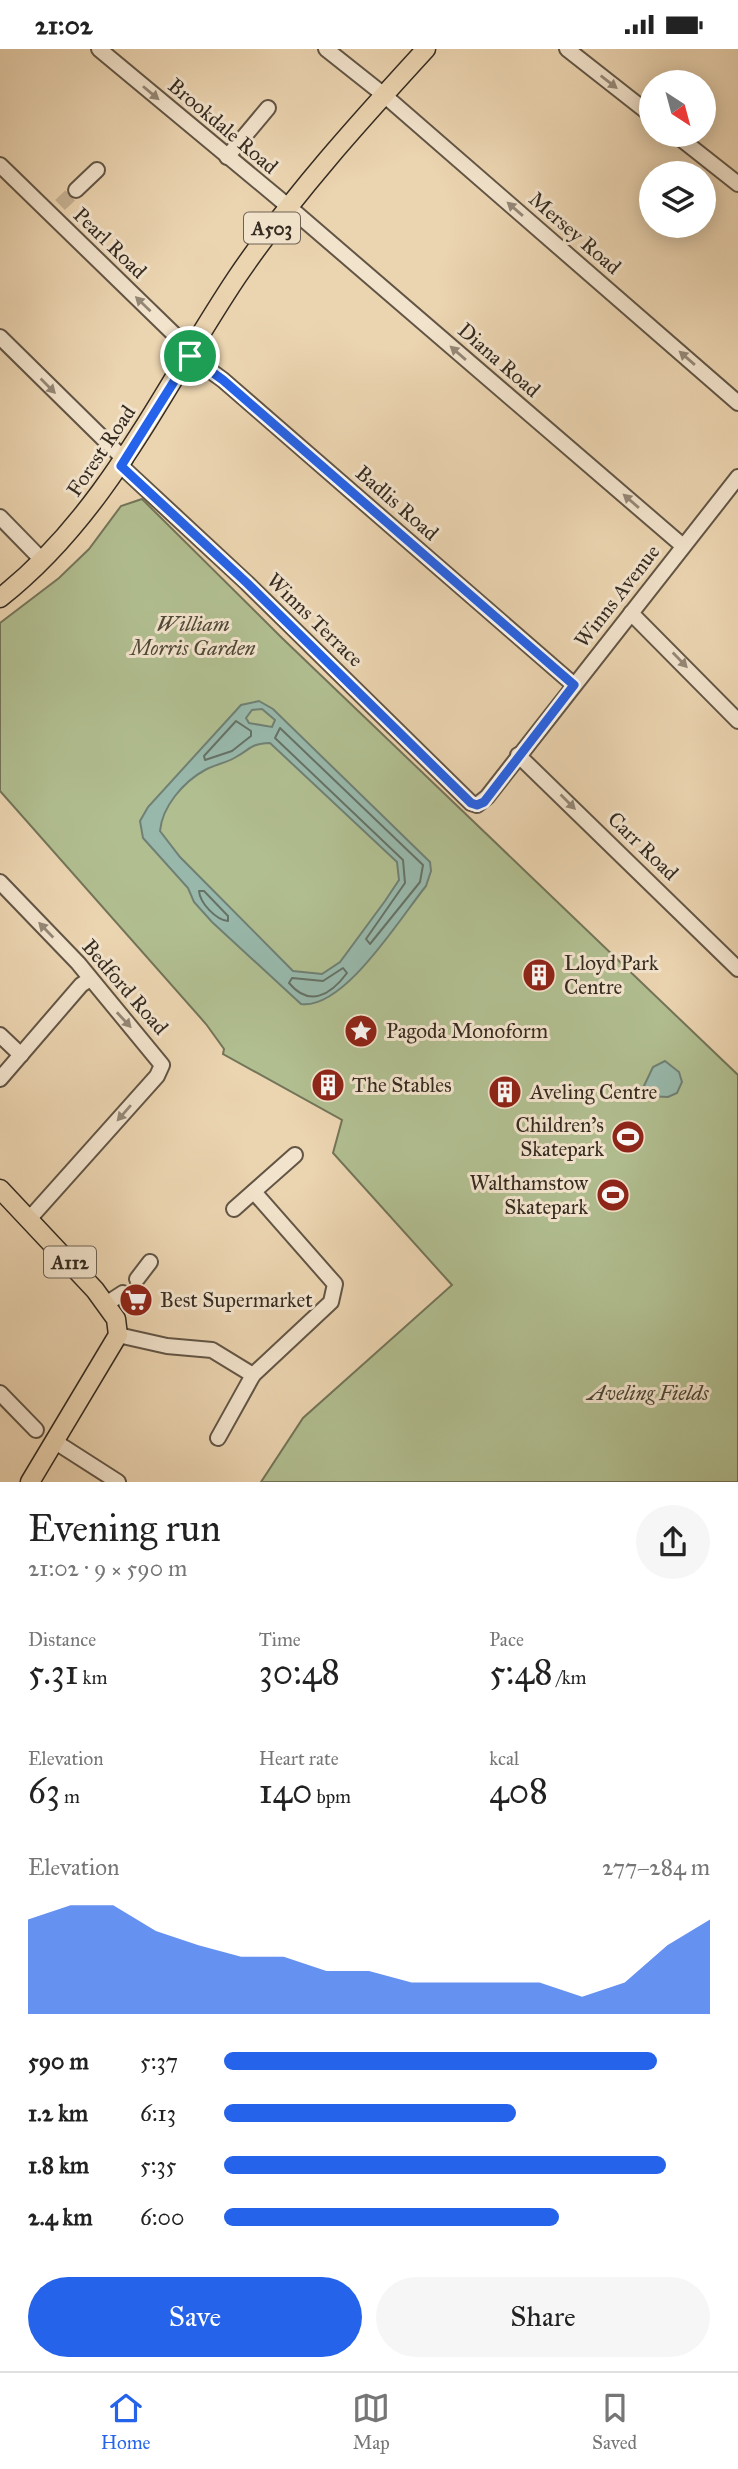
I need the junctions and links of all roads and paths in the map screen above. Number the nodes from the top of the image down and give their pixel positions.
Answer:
1 (99, 49) edge
2 (326, 49) edge
3 (426, 49) edge
4 (567, 49) edge
5 (384, 95) junction
6 (639, 106) edge
7 (268, 108) dead end
8 (691, 147) edge
9 (227, 157) junction
10 (0, 165) edge
11 (97, 170) dead end
12 (738, 184) edge
13 (76, 190) tunnel mouth
14 (289, 207) junction
15 (0, 337) edge
16 (192, 353) junction
17 (738, 403) edge
18 (123, 463) junction
19 (738, 477) edge
20 (0, 517) edge
21 (683, 545) junction
22 (42, 559) junction
23 (0, 599) edge
24 (631, 613) junction
25 (574, 685) junction
26 (738, 721) edge
27 (518, 755) junction
28 (477, 805) joint
29 (0, 882) edge
30 (738, 969) edge
31 (90, 979) junction
32 (0, 1035) edge
33 (21, 1055) junction
34 (0, 1079) edge
35 (295, 1155) dead end
36 (0, 1189) edge
37 (254, 1192) junction
38 (234, 1209) dead end
39 (30, 1218) junction
40 (150, 1262) dead end
41 (137, 1279) dead end
42 (123, 1293) dead end
43 (106, 1304) junction
44 (118, 1335) junction
45 (254, 1375) junction
46 (0, 1393) edge
47 (36, 1430) dead end
48 (218, 1438) dead end
49 (54, 1441) junction
50 (30, 1482) edge
51 (118, 1482) edge

1 -> 9 street, Brookdale Road
2 - 5 street, Mersey Road
3 - 5 main road, Forest Road / A503
4 -> 6 street
5 - 14 main road, Forest Road / A503
17 -> 5 street, Mersey Road
7 - 9 street
8 - 12 street
9 - 14 street, Brookdale Road
16 -> 10 street, Pearl Road
11 - 13 street
14 - 16 main road, Forest Road / A503
21 -> 14 street, Diana Road
15 -> 18 street, Winns Terrace
16 - 18 main road, Forest Road / A503
16 - 25 street, Badlis Road
18 - 22 main road, Forest Road / A503
18 - 28 street, Winns Terrace
19 - 21 street, Winns Avenue
20 - 22 street
21 - 24 street, Winns Avenue
22 - 23 main road, Forest Road / A503
24 - 25 street, Winns Avenue
24 -> 26 street
25 - 27 street, Winns Avenue
27 - 28 street, Winns Avenue
27 -> 30 street, Carr Road
31 -> 29 street, Bedford Road
31 - 33 street
31 -> 39 street, Bedford Road
32 - 33 street
33 - 34 street
35 - 37 street
36 - 39 main road, A112
37 - 38 street
37 - 45 street
39 - 43 main road, A112
40 - 41 street
42 - 43 street
43 - 44 main road, A112
44 - 45 street
44 - 49 main road
45 - 48 street
46 - 47 street
49 - 50 main road
49 - 51 street

